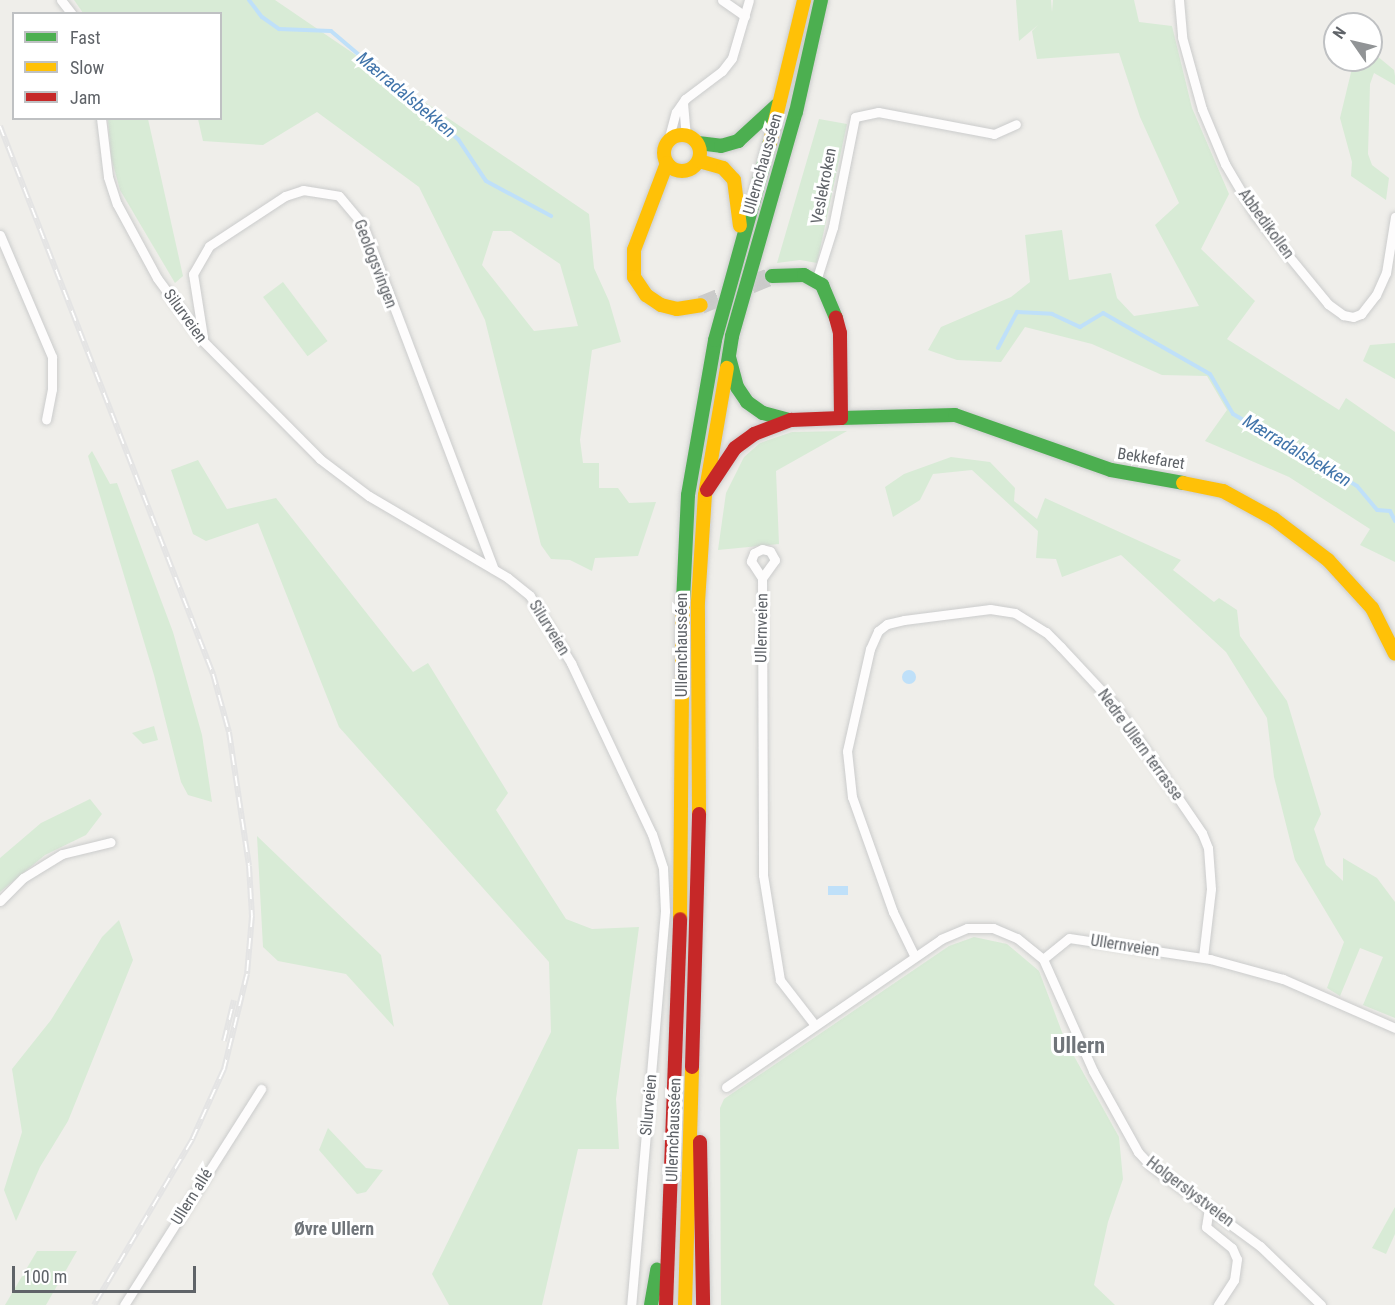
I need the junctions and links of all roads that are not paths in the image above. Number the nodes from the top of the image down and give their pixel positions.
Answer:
1 (61, 0) edge
2 (722, 0) edge
3 (749, 0) edge
4 (804, 0) edge
5 (821, 0) edge
6 (1179, 0) edge
7 (70, 12) edge
8 (745, 16) junction
9 (782, 99) junction
10 (683, 102) junction
11 (101, 120) edge
12 (1016, 124) dead end
13 (692, 139) junction
14 (668, 141) junction
15 (699, 162) junction
16 (667, 163) junction
17 (683, 172) junction
18 (654, 203) junction
19 (1395, 217) edge
20 (0, 235) edge
21 (740, 243) junction
22 (772, 276) tunnel mouth
23 (816, 281) junction
24 (701, 305) tunnel mouth
25 (204, 342) junction
26 (728, 354) junction
27 (46, 418) dead end
28 (841, 418) junction
29 (790, 420) junction
30 (705, 495) junction
31 (494, 569) junction
32 (762, 578) dead end
33 (1395, 654) edge
34 (111, 842) dead end
35 (0, 902) edge
36 (914, 955) junction
37 (1203, 957) junction
38 (1043, 960) junction
39 (814, 1024) junction
40 (1395, 1028) edge
41 (694, 1046) junction
42 (726, 1087) dead end
43 (261, 1089) dead end
44 (671, 1191) junction
45 (1209, 1208) junction
46 (124, 1305) edge
47 (631, 1305) edge
48 (651, 1305) edge
49 (666, 1305) edge
50 (685, 1305) edge
51 (703, 1305) edge
52 (1218, 1305) edge
53 (1321, 1305) edge

1 - 7 street
2 - 8 street
3 - 8 street
4 - 9 main road, Ullernchausséen
5 - 26 main road, Ullernchausséen
6 - 19 street, Abbedikollen
8 - 10 street
9 - 13 main road
9 - 21 main road, Ullernchausséen
10 - 13 street
10 - 14 street
11 - 25 street, Silurveien
12 - 23 street, Veslekroken
13 - 14 main road
13 - 15 main road
14 - 16 main road
15 - 17 main road
15 - 21 main road
16 - 17 main road
16 - 18 main road
17 - 18 main road
18 - 24 main road
20 - 27 street
21 - 44 main road, Ullernchausséen
22 - 23 main road
23 - 28 main road
25 - 31 street, Silurveien
25 - 31 street, Geologsvingen
26 - 29 main road
26 - 30 main road, Ullernchausséen
28 - 29 main road, Bekkefaret
28 - 33 main road, Bekkefaret
29 - 30 main road
30 - 41 main road, Ullernchausséen
31 - 47 street, Silurveien
32 - 39 street, Ullernveien
34 - 35 street
36 - 37 street, Nedre Ullern terrasse
36 - 38 street
36 - 39 street
37 - 38 street, Ullernveien
37 - 40 street, Ullernveien
38 - 45 street, Holgerslystveien
39 - 42 street
41 - 50 main road, Ullernchausséen
41 - 51 main road
43 - 46 street, Ullern allé
44 - 48 main road
44 - 49 main road, Ullernchausséen
45 - 52 street
45 - 53 street, Holgerslystveien

